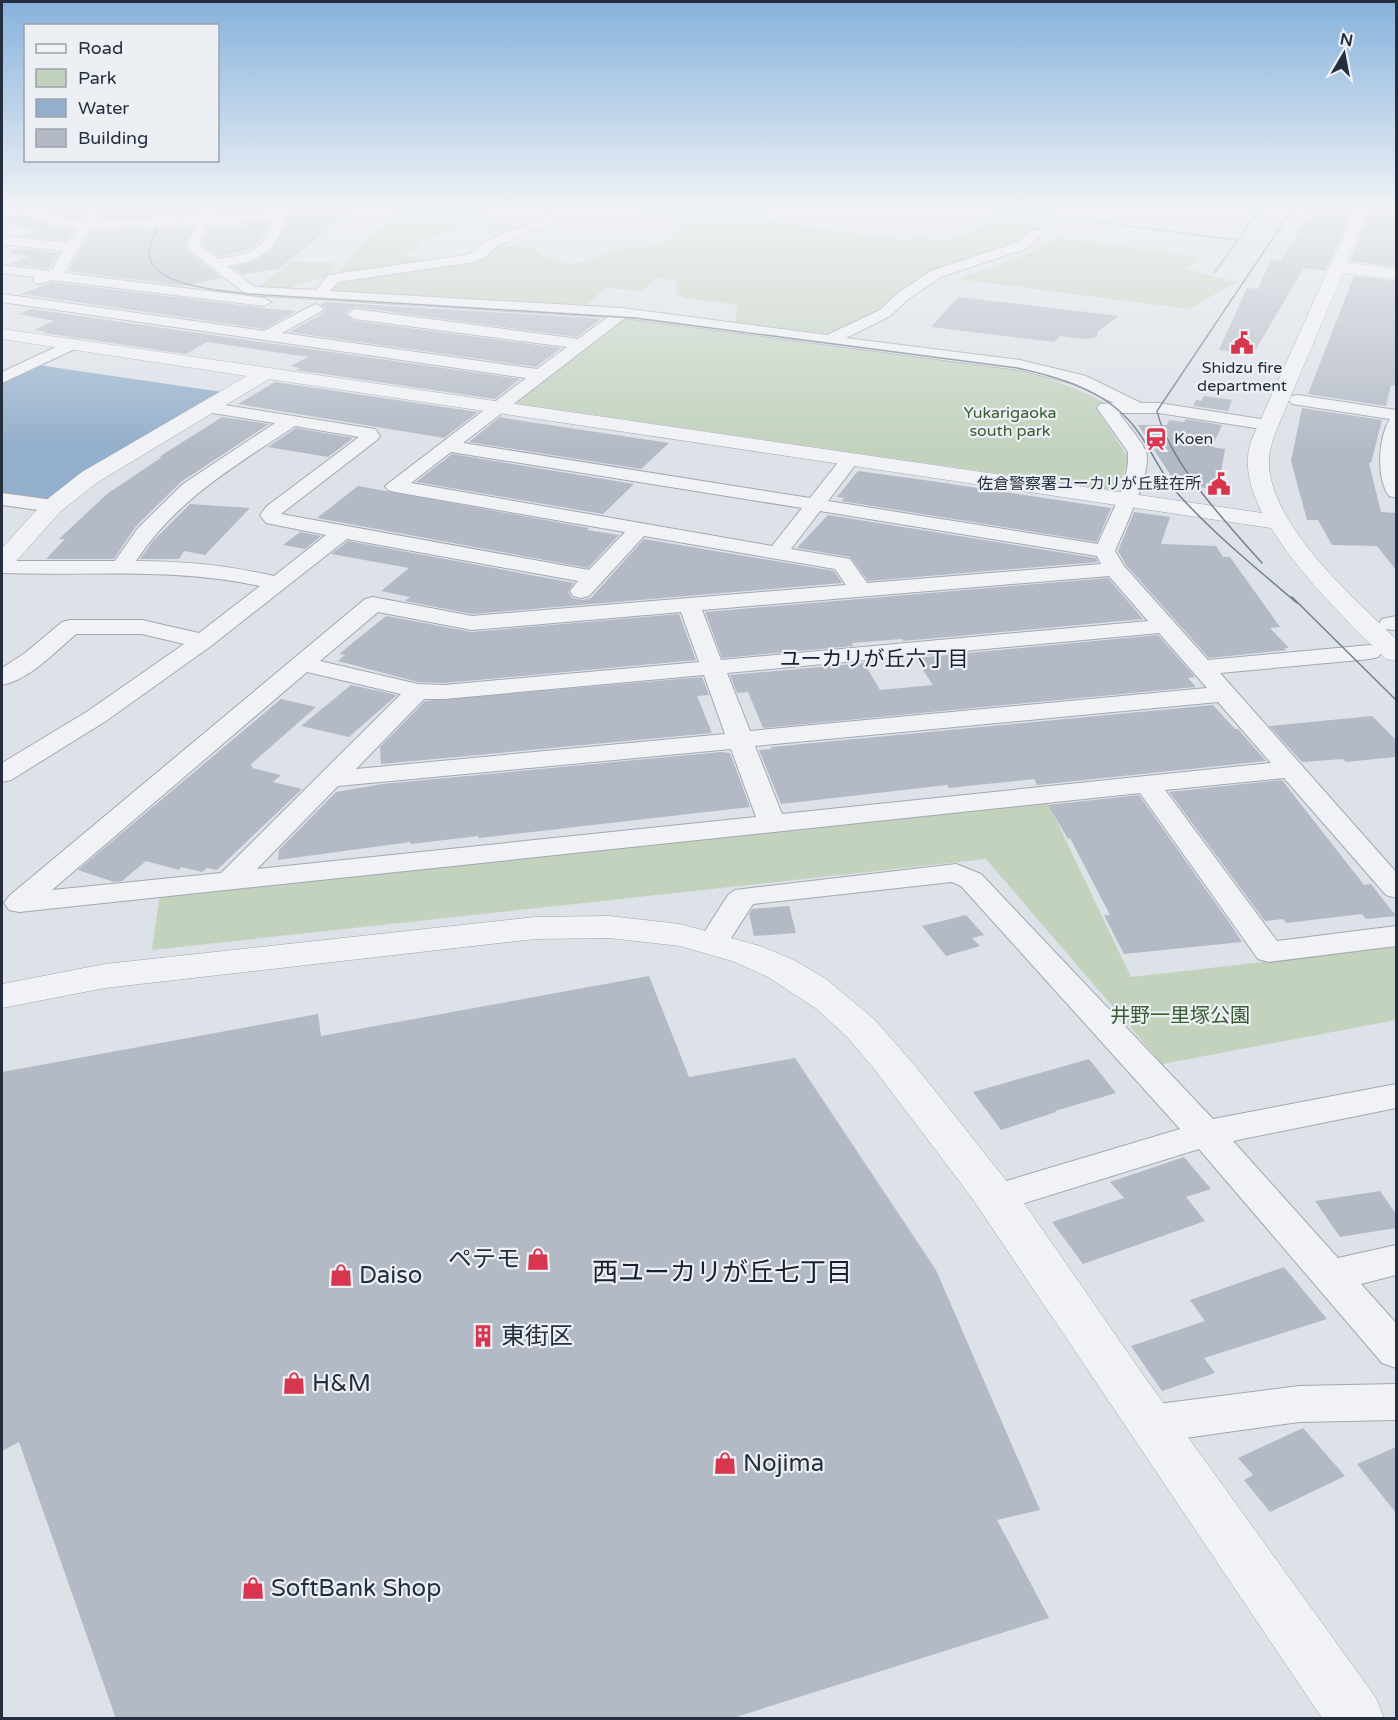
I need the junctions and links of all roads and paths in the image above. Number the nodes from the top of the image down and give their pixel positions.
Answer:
1 (23, 288) edge
2 (171, 288) edge
3 (247, 288) edge
4 (330, 288) edge
5 (915, 288) edge
6 (1327, 288) edge
7 (2, 298) edge
8 (325, 307) junction
9 (622, 313) junction
10 (2, 334) edge
11 (266, 336) junction
12 (829, 340) junction
13 (73, 344) junction
14 (581, 344) junction
15 (266, 373) junction
16 (541, 375) junction
17 (2, 377) edge
18 (1298, 400) dead end
19 (206, 407) junction
20 (1136, 407) junction
21 (498, 408) junction
22 (1396, 415) edge
23 (291, 421) junction
24 (1396, 423) edge
25 (1268, 425) junction
26 (449, 446) junction
27 (850, 460) junction
28 (1396, 492) edge
29 (2, 499) edge
30 (1125, 501) junction
31 (815, 504) junction
32 (53, 506) junction
33 (1278, 522) junction
34 (639, 529) junction
35 (343, 532) junction
36 (777, 553) junction
37 (1110, 560) junction
38 (2, 565) edge
39 (121, 567) junction
40 (593, 577) junction
41 (278, 583) junction
42 (861, 590) junction
43 (689, 605) junction
44 (561, 615) junction
45 (1166, 626) junction
46 (203, 641) junction
47 (1370, 652) dead end
48 (1396, 653) edge
49 (302, 664) junction
50 (713, 668) junction
51 (1202, 668) junction
52 (2, 678) edge
53 (418, 691) junction
54 (1225, 694) junction
55 (740, 740) junction
56 (1291, 769) junction
57 (2, 774) edge
58 (330, 779) junction
59 (1148, 784) junction
60 (772, 824) junction
61 (229, 881) junction
62 (1396, 889) edge
63 (1396, 936) edge
64 (713, 942) junction
65 (2, 996) edge
66 (1396, 1096) edge
67 (1206, 1134) junction
68 (996, 1198) junction
69 (1396, 1260) edge
70 (1332, 1275) junction
71 (1396, 1351) edge
72 (1396, 1402) edge
73 (1150, 1424) junction
74 (1356, 1719) edge

1 - 7 street
2 - 8 street
3 - 8 street
4 - 8 street
5 - 12 street
6 - 25 street
7 - 11 street
8 - 9 street
8 - 11 street
8 - 14 street
9 - 12 street
9 - 14 street
10 - 13 street
11 - 16 street
12 - 20 street
13 - 15 street
13 - 17 street
14 - 16 street
15 - 19 street
15 - 21 street
16 - 21 street
18 - 22 street
19 - 23 street
19 - 32 street
20 - 25 street
20 - 30 street
21 - 26 street
21 - 27 street
23 - 35 street
23 - 39 street
24 - 28 street
25 - 33 street
26 - 31 street
26 - 34 street
27 - 30 street
27 - 31 street
29 - 32 street
30 - 33 street
30 - 37 street
31 - 36 street
31 - 37 street
32 - 38 street
33 - 48 street
34 - 36 street
34 - 40 street
35 - 40 street
35 - 41 street
36 - 42 street
37 - 42 street
37 - 45 street
38 - 39 street
39 - 41 street
40 - 44 street
41 - 46 street
42 - 43 street
43 - 44 street
43 - 50 street
44 - 49 street
45 - 50 street
45 - 51 street
46 - 52 street
46 - 57 street
47 - 51 street
49 - 53 street
49 - 61 street
50 - 53 street
50 - 55 street
51 - 54 street
53 - 58 street
54 - 55 street
54 - 56 street
55 - 58 street
55 - 60 street
56 - 59 street
56 - 62 street
58 - 61 street
59 - 60 street
59 - 63 street
60 - 61 street
64 - 65 street
64 - 67 street
64 - 68 street
66 - 67 street
67 - 68 street
67 - 70 street
68 - 73 street
69 - 70 street
70 - 71 street
72 - 73 street
73 - 74 street

